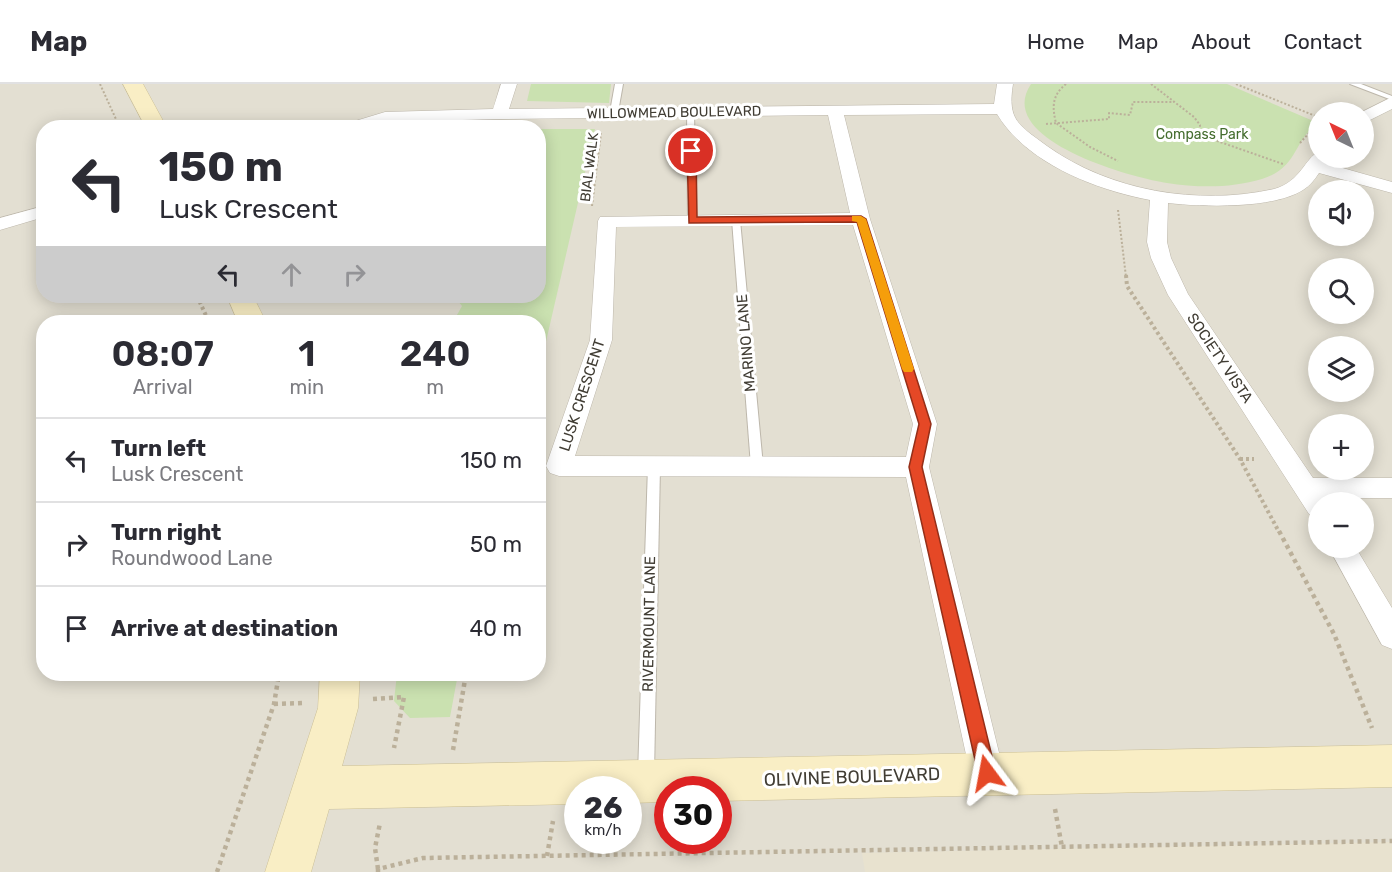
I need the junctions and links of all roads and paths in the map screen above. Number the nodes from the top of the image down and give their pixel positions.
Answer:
1 (100, 84) edge
2 (133, 84) edge
3 (509, 84) edge
4 (620, 84) edge
5 (1005, 84) edge
6 (1066, 84) edge
7 (1151, 84) edge
8 (1236, 84) edge
9 (1354, 84) edge
10 (1392, 100) edge
11 (1174, 102) junction
12 (1002, 109) junction
13 (835, 110) junction
14 (690, 111) junction
15 (614, 112) junction
16 (1374, 112) edge
17 (1308, 113) edge
18 (500, 114) junction
19 (116, 120) edge
20 (153, 120) edge
21 (375, 120) edge
22 (1056, 123) junction
23 (1014, 127) junction
24 (1308, 134) edge
25 (1298, 146) dead end
26 (1288, 158) dead end
27 (1283, 164) junction
28 (1308, 166) edge
29 (1313, 168) edge
30 (1322, 168) edge
31 (1278, 169) dead end
32 (1112, 185) junction
33 (1392, 188) edge
34 (1159, 198) junction
35 (36, 213) edge
36 (861, 219) junction
37 (692, 220) junction
38 (736, 220) junction
39 (607, 221) junction
40 (0, 224) edge
41 (654, 466) junction
42 (757, 466) junction
43 (916, 467) junction
44 (1392, 488) edge
45 (1310, 492) edge
46 (1357, 492) edge
47 (1348, 558) edge
48 (1392, 635) edge
49 (278, 681) edge
50 (340, 681) edge
51 (465, 681) edge
52 (1390, 767) edge
53 (987, 773) junction
54 (646, 782) junction
55 (447, 787) junction
56 (312, 788) junction
57 (1392, 841) edge
58 (217, 872) edge
59 (288, 872) edge
60 (378, 872) edge

1 - 19 path
2 - 20 street
3 - 18 street
4 - 15 lane
5 - 12 street
6 - 22 path
7 - 11 path
8 - 17 path
9 - 10 lane
10 - 16 street
11 - 22 path
11 - 27 path
12 - 13 street, WILLOWMEAD BOULEVARD
12 - 23 street
13 - 14 street, WILLOWMEAD BOULEVARD
13 - 36 street
14 - 15 street, WILLOWMEAD BOULEVARD
14 - 37 lane
15 - 18 street, WILLOWMEAD BOULEVARD
15 - 39 path, BIAL WALK
18 - 21 street, WILLOWMEAD BOULEVARD
22 - 23 path
22 - 32 path
23 - 32 street
24 - 25 path
26 - 27 path
27 - 28 path
27 - 31 path
29 - 34 street
30 - 33 street
32 - 34 street
32 - 52 path
34 - 45 street, SOCIETY VISTA
35 - 40 street
36 - 38 street
36 - 43 street
37 - 38 street
37 - 39 street
38 - 42 lane, MARINO LANE
39 - 41 street, LUSK CRESCENT
41 - 42 street, LUSK CRESCENT
41 - 54 lane, RIVERMOUNT LANE
42 - 43 street, LUSK CRESCENT
43 - 53 street
44 - 46 street
47 - 48 street
49 - 58 path
50 - 56 street
51 - 55 path
52 - 53 street, OLIVINE BOULEVARD
53 - 54 street, OLIVINE BOULEVARD
54 - 55 street, OLIVINE BOULEVARD
55 - 56 street, OLIVINE BOULEVARD
56 - 59 street
57 - 60 path

